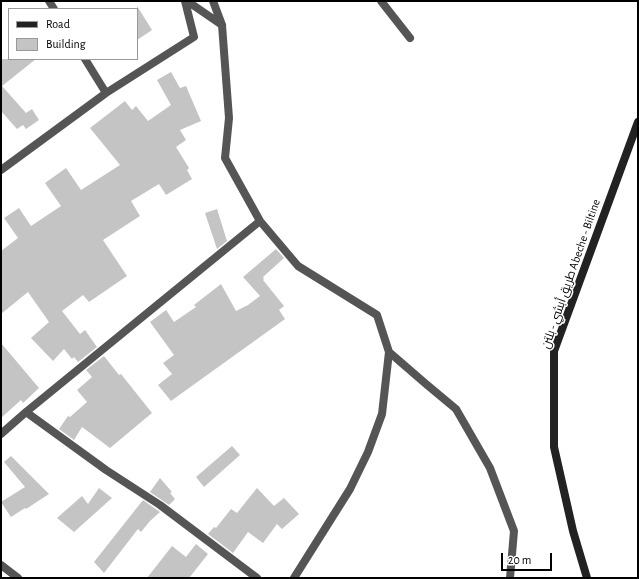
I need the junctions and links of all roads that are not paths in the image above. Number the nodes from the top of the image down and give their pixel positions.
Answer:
1 (186, 1) edge
2 (213, 1) edge
3 (381, 1) edge
4 (222, 25) junction
5 (410, 38) dead end
6 (86, 60) edge
7 (106, 93) junction
8 (638, 122) edge
9 (1, 170) edge
10 (260, 221) junction
11 (389, 352) junction
12 (26, 412) junction
13 (1, 434) edge
14 (1, 565) edge
15 (18, 578) edge
16 (257, 578) edge
17 (294, 578) edge
18 (510, 578) edge
19 (587, 578) edge

1 - 4 street
1 - 7 street
2 - 4 street
3 - 5 street
4 - 10 street
6 - 7 street
7 - 9 street
8 - 19 main road, طريق أبشي - بلتن Abeche - Biltine
10 - 11 street
10 - 12 street
11 - 17 street
11 - 18 street
12 - 13 street
12 - 16 street
14 - 15 street

